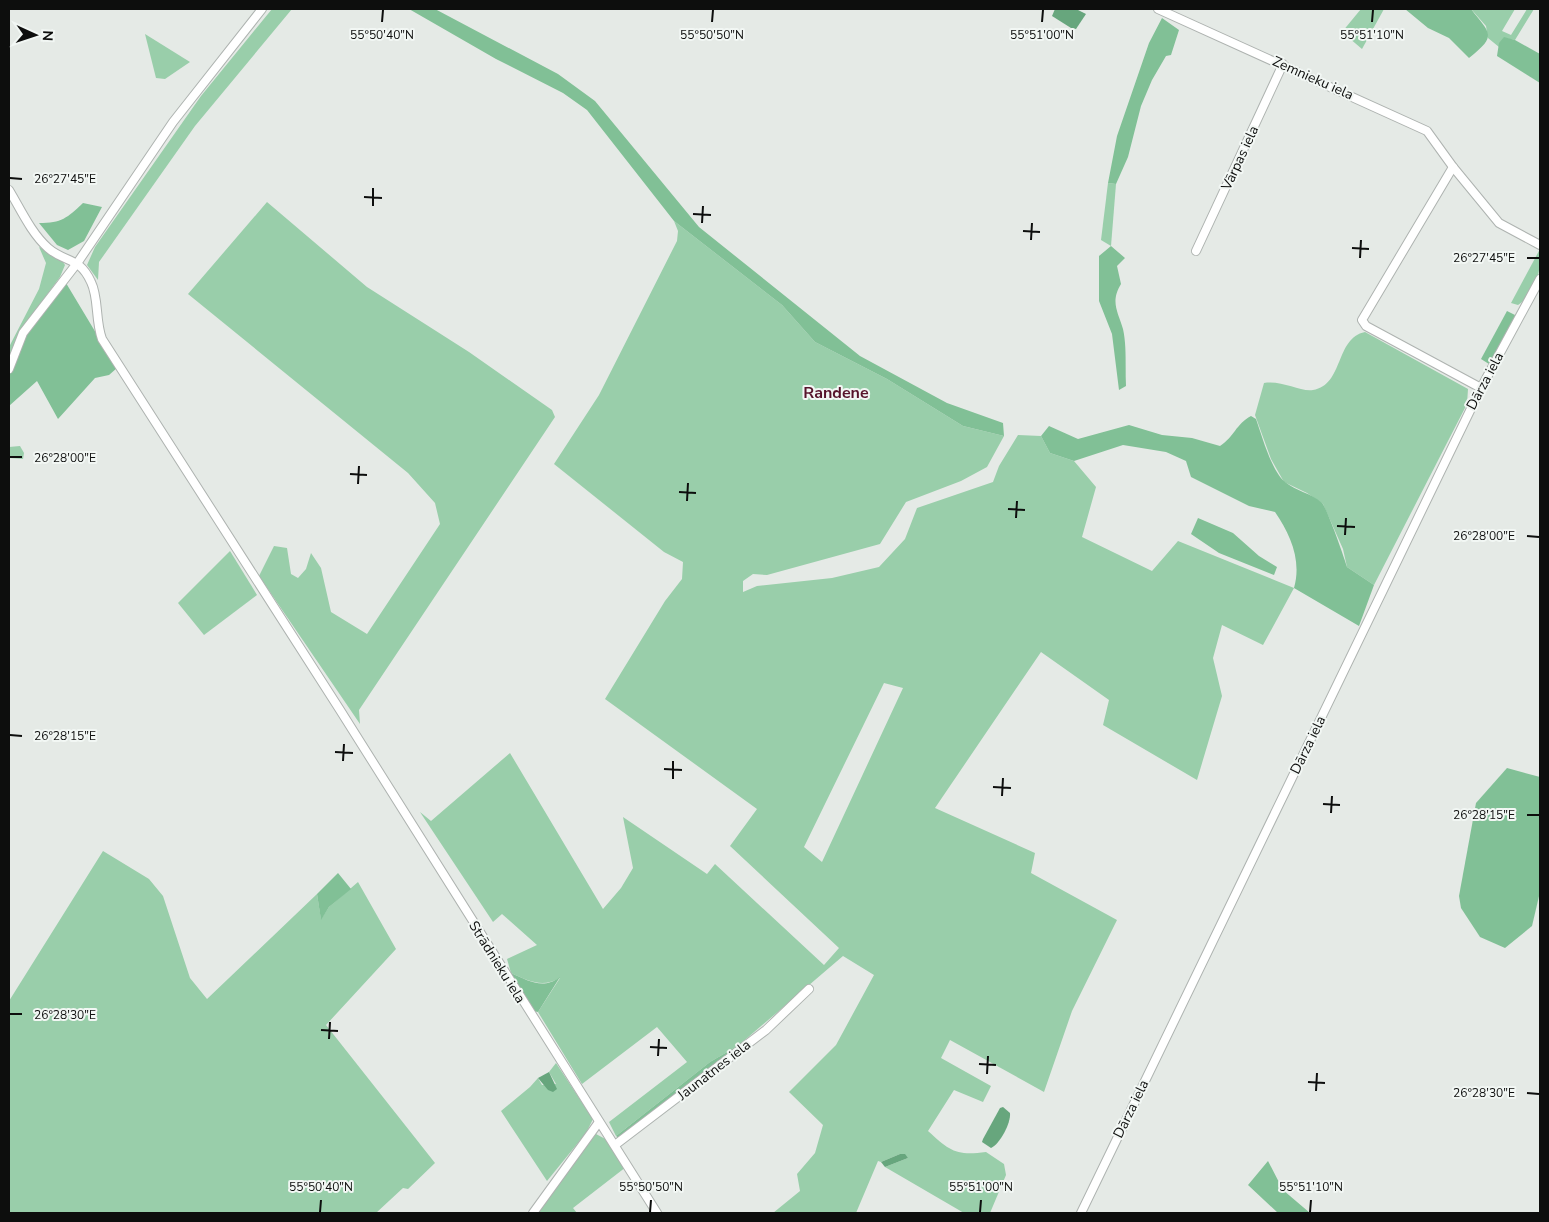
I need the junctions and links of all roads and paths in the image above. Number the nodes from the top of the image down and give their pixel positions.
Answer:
1 (262, 9) edge
2 (1158, 9) edge
3 (1283, 64) junction
4 (1453, 167) junction
5 (9, 190) edge
6 (1540, 245) edge
7 (1196, 251) dead end
8 (78, 262) junction
9 (1540, 280) edge
10 (9, 369) edge
11 (1481, 388) junction
12 (809, 989) dead end
13 (599, 1122) junction
14 (615, 1145) junction
15 (532, 1213) edge
16 (657, 1213) edge
17 (1081, 1213) edge

1 - 8 street
2 - 3 street, Zemnieku iela
3 - 4 street, Zemnieku iela
3 - 7 street, Vārpas iela
4 - 6 street, Zemnieku iela
4 - 11 street
5 - 8 street
8 - 10 street
8 - 13 street, Strādnieku iela
9 - 11 street, Dārza iela
11 - 17 street, Dārza iela
12 - 14 street, Jaunatnes iela
13 - 14 street, Strādnieku iela
13 - 15 street
14 - 16 street, Strādnieku iela

